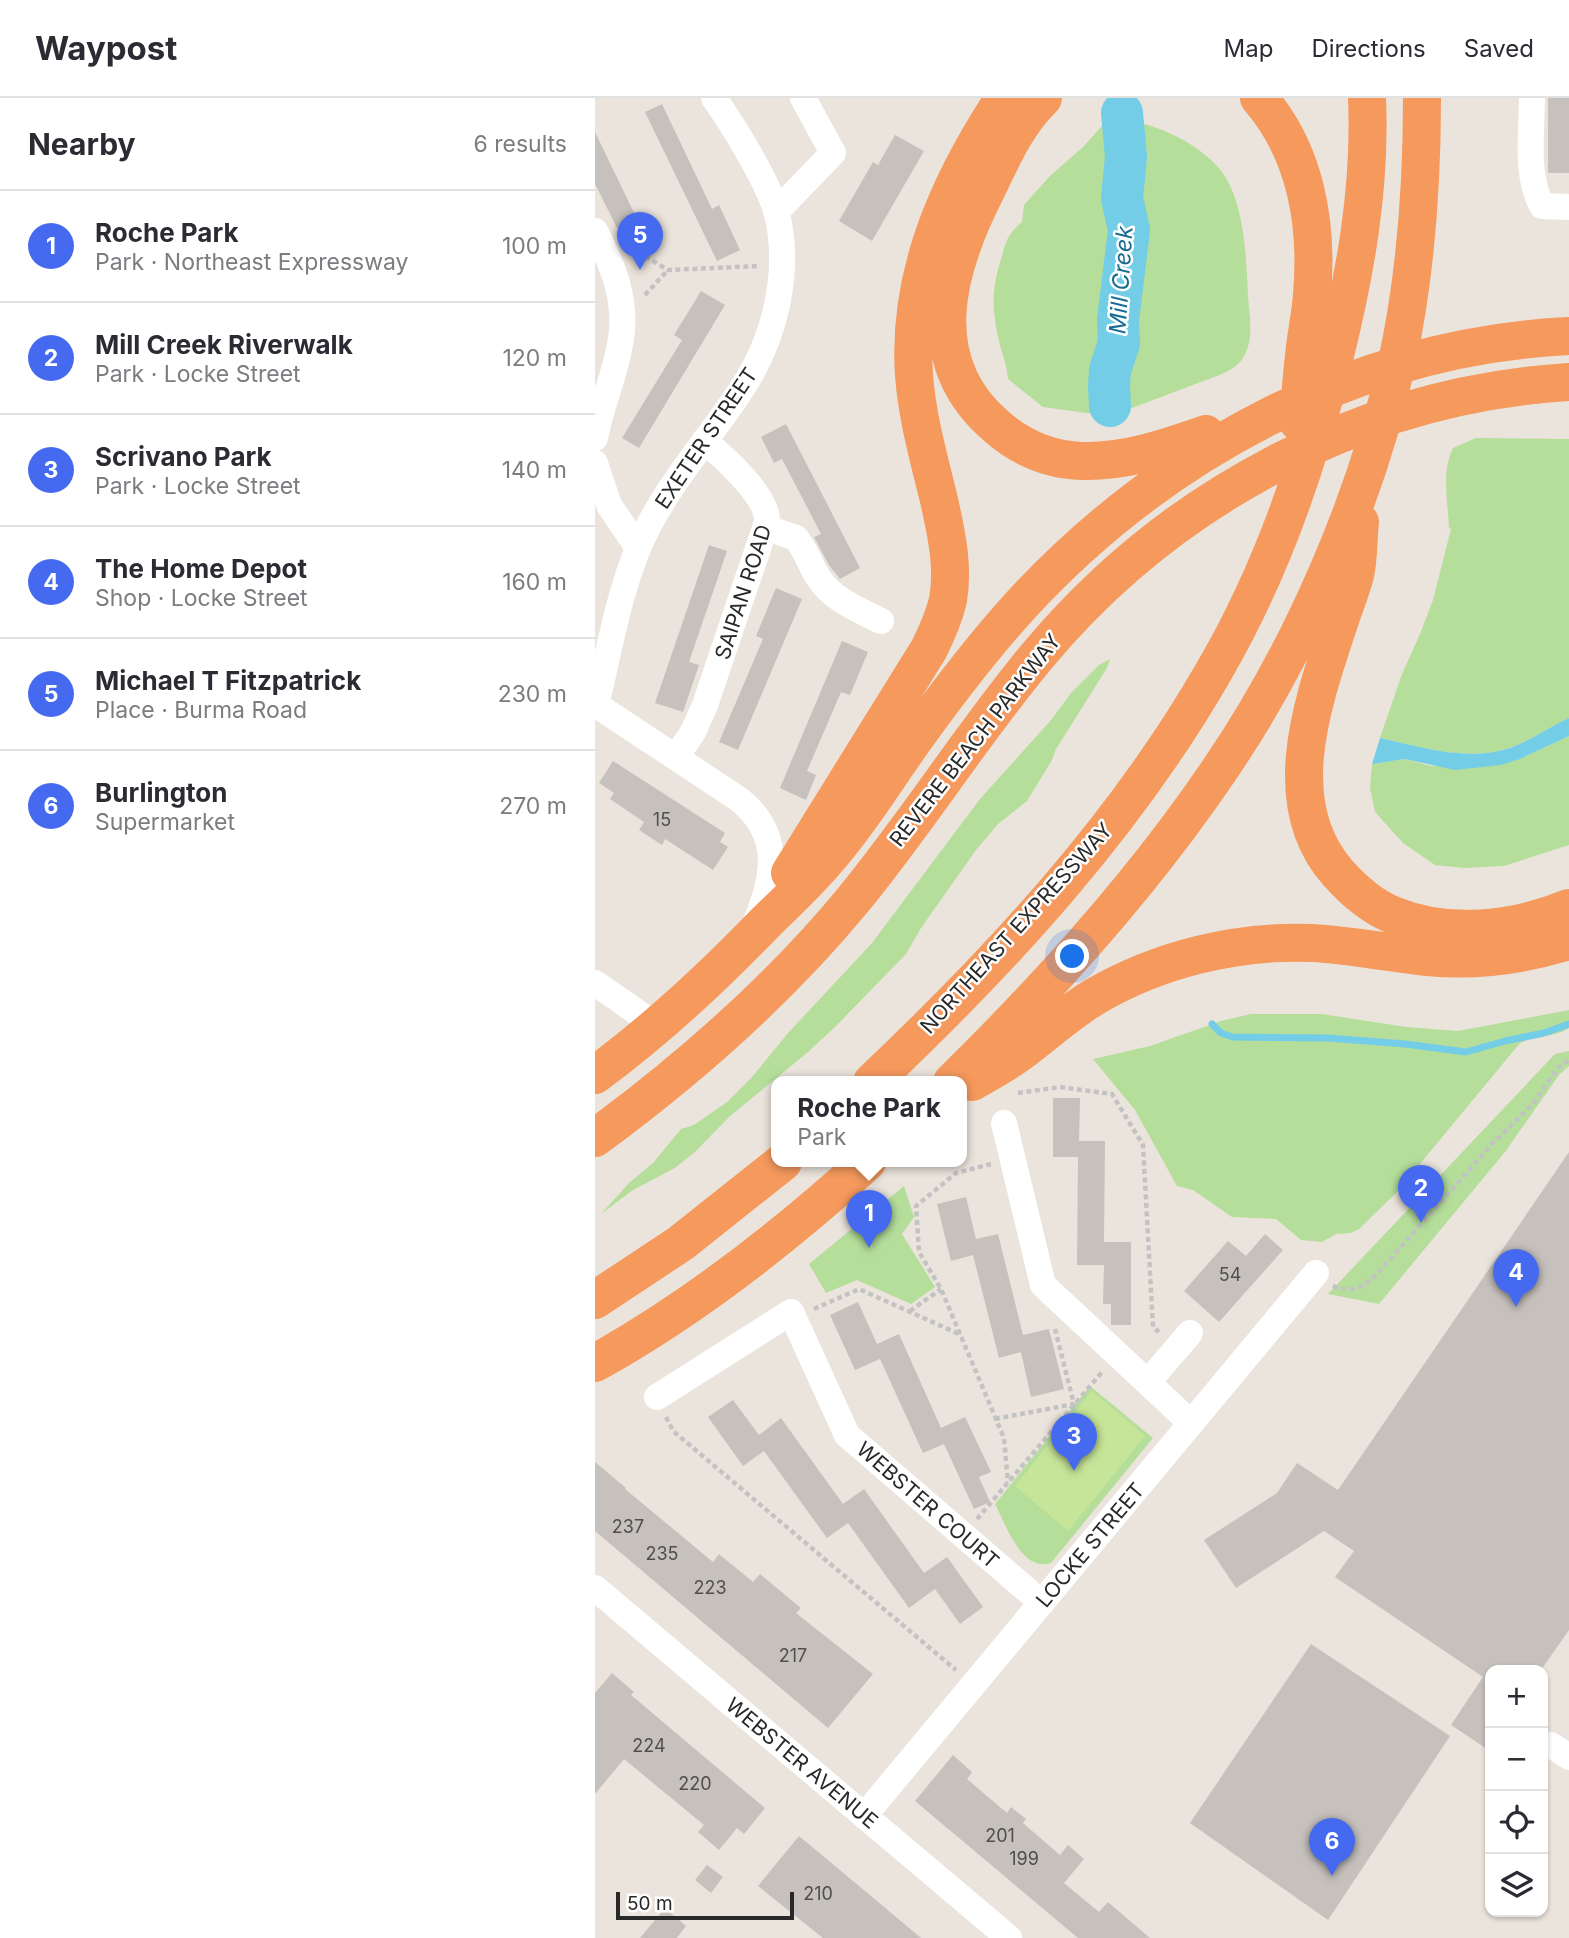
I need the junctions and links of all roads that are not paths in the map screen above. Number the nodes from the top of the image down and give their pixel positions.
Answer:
1 (714, 98) edge
2 (803, 98) edge
3 (1004, 98) edge
4 (1043, 98) edge
5 (1259, 98) edge
6 (1367, 98) edge
7 (1422, 98) edge
8 (1532, 98) edge
9 (1569, 207) edge
10 (776, 212) junction
11 (595, 231) edge
12 (1569, 336) edge
13 (1321, 349) junction
14 (1569, 382) edge
15 (1569, 400) edge
16 (1432, 403) junction
17 (1281, 410) junction
18 (595, 438) edge
19 (704, 441) junction
20 (595, 463) edge
21 (1365, 473) junction
22 (767, 528) junction
23 (638, 548) junction
24 (881, 621) dead end
25 (595, 704) edge
26 (676, 757) junction
27 (1569, 908) edge
28 (748, 941) junction
29 (1569, 941) edge
30 (595, 983) edge
31 (657, 1026) junction
32 (595, 1075) edge
33 (878, 1076) edge
34 (958, 1076) edge
35 (967, 1086) edge
36 (1004, 1123) road end
37 (595, 1138) edge
38 (777, 1167) edge
39 (861, 1167) edge
40 (1316, 1273) road end
41 (595, 1300) edge
42 (1184, 1340) road end
43 (595, 1363) edge
44 (1148, 1382) junction
45 (657, 1397) road end
46 (1191, 1423) junction
47 (595, 1588) edge
48 (1042, 1603) junction
49 (595, 1612) edge
50 (629, 1616) junction
51 (865, 1816) junction
52 (1009, 1938) edge

1 - 10 street, EXETER STREET
2 - 10 street
3 - 28 highway
4 - 17 highway
5 - 13 highway
6 - 13 highway, NORTHEAST EXPRESSWAY
7 - 21 highway
8 - 9 street
10 - 19 street, EXETER STREET
11 - 18 street
12 - 17 highway, REVERE BEACH PARKWAY
13 - 33 highway, NORTHEAST EXPRESSWAY
14 - 16 highway, REVERE BEACH PARKWAY
15 - 16 highway
16 - 37 highway, REVERE BEACH PARKWAY
17 - 28 highway, REVERE BEACH PARKWAY
19 - 22 street, SAIPAN ROAD
19 - 23 street, EXETER STREET
20 - 23 street
21 - 27 highway
21 - 34 highway
22 - 24 street
22 - 26 street, SAIPAN ROAD
23 - 25 street, EXETER STREET
25 - 26 street
26 - 28 street
28 - 31 highway, REVERE BEACH PARKWAY
29 - 35 highway
30 - 31 street
31 - 32 highway, REVERE BEACH PARKWAY
36 - 44 street
38 - 41 highway
39 - 43 highway
40 - 46 street, LOCKE STREET
42 - 44 street
44 - 46 street
45 - 48 street, WEBSTER COURT
46 - 48 street, LOCKE STREET
47 - 50 street, WEBSTER AVENUE
48 - 51 street, LOCKE STREET
49 - 50 street
50 - 51 street, WEBSTER AVENUE
51 - 52 street, WEBSTER AVENUE

